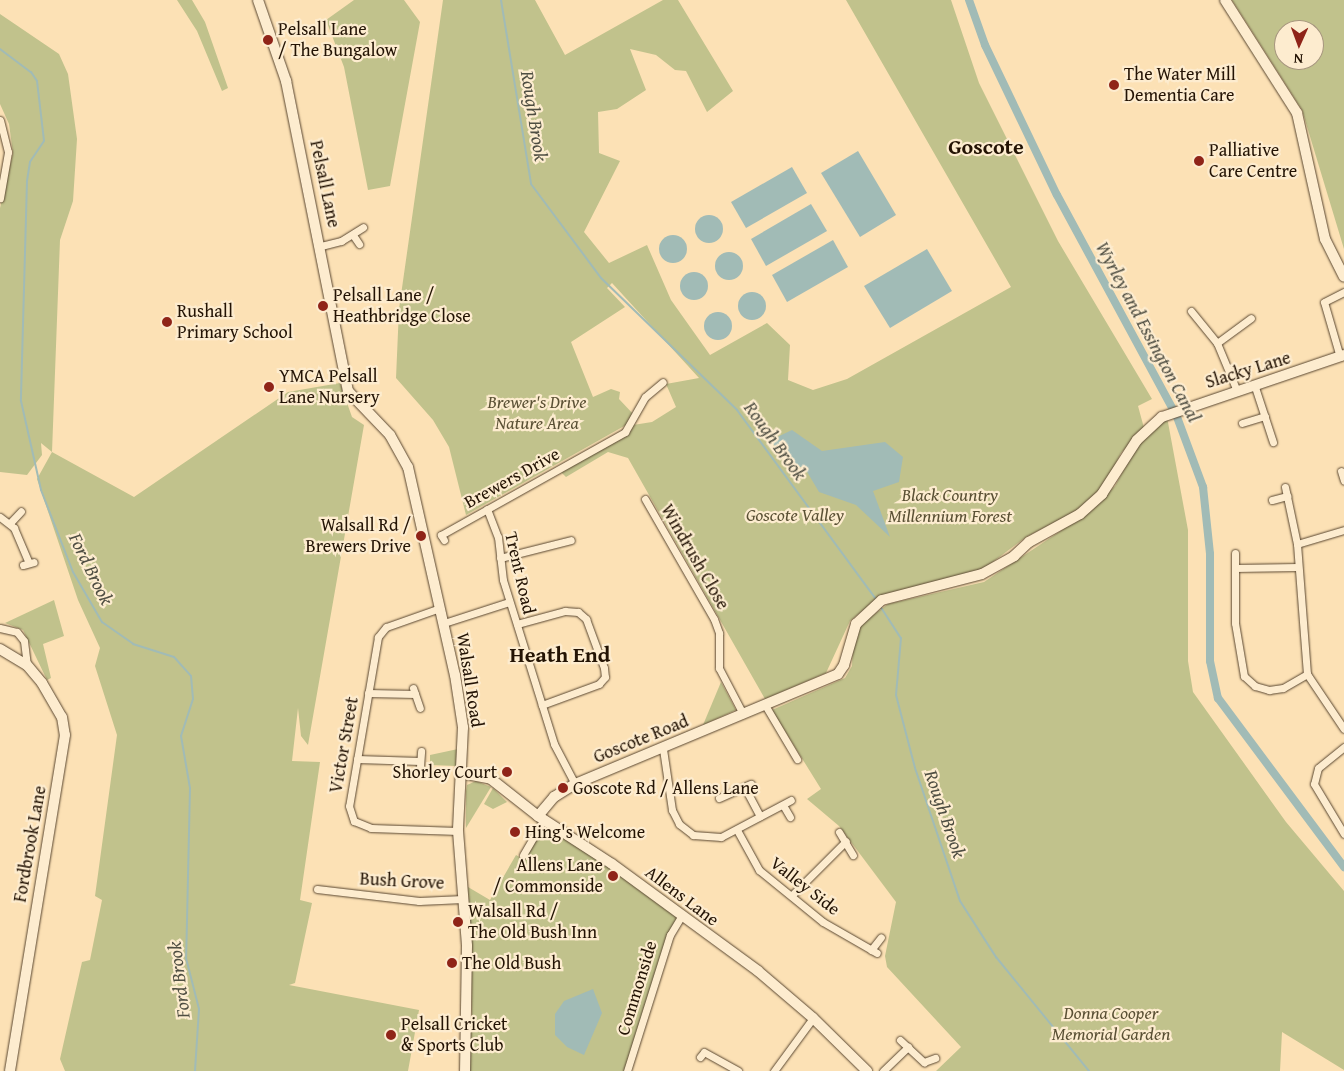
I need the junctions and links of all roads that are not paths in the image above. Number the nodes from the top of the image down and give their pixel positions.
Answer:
1 (258, 0) edge
2 (1225, 0) edge
3 (0, 120) edge
4 (0, 198) edge
5 (363, 227) dead end
6 (353, 235) junction
7 (359, 244) dead end
8 (321, 246) junction
9 (1344, 277) edge
10 (1344, 292) edge
11 (1191, 312) dead end
12 (1251, 318) dead end
13 (1216, 343) junction
14 (1342, 356) edge
15 (345, 380) joint
16 (662, 382) dead end
17 (1255, 387) junction
18 (1237, 391) junction
19 (1265, 416) junction
20 (1242, 423) dead end
21 (1273, 442) dead end
22 (1341, 471) dead end
23 (1344, 481) edge
24 (1285, 487) dead end
25 (1287, 496) junction
26 (645, 500) dead end
27 (1272, 500) dead end
28 (487, 509) junction
29 (21, 512) dead end
30 (0, 517) edge
31 (10, 523) junction
32 (1344, 530) edge
33 (444, 540) dead end
34 (539, 540) dead end
35 (571, 540) dead end
36 (1298, 544) junction
37 (542, 548) junction
38 (1235, 553) dead end
39 (500, 558) junction
40 (29, 564) dead end
41 (1298, 567) junction
42 (1235, 568) junction
43 (509, 602) junction
44 (440, 608) junction
45 (872, 608) joint
46 (444, 623) junction
47 (517, 624) junction
48 (0, 628) edge
49 (0, 649) edge
50 (27, 665) junction
51 (1307, 674) junction
52 (368, 693) junction
53 (542, 705) junction
54 (765, 705) junction
55 (420, 708) dead end
56 (743, 714) junction
57 (1344, 729) edge
58 (1344, 747) edge
59 (664, 749) junction
60 (420, 751) dead end
61 (357, 759) junction
62 (797, 759) dead end
63 (461, 773) junction
64 (575, 784) junction
65 (719, 798) dead end
66 (791, 800) dead end
67 (784, 805) junction
68 (760, 816) junction
69 (790, 817) dead end
70 (541, 818) junction
71 (737, 830) junction
72 (458, 831) junction
73 (839, 832) dead end
74 (1344, 834) edge
75 (846, 841) junction
76 (523, 855) dead end
77 (853, 855) dead end
78 (317, 889) dead end
79 (792, 894) junction
80 (463, 899) junction
81 (681, 917) junction
82 (881, 937) dead end
83 (813, 1018) junction
84 (900, 1040) dead end
85 (908, 1047) junction
86 (700, 1057) dead end
87 (935, 1058) dead end
88 (10, 1071) edge
89 (465, 1071) edge
90 (627, 1071) edge
91 (738, 1071) edge
92 (774, 1071) edge
93 (867, 1071) edge
94 (883, 1071) edge

1 - 8 street, Pelsall Lane
2 - 9 street
3 - 4 street
5 - 6 street
6 - 7 street
6 - 8 street
8 - 15 street, Pelsall Lane
10 - 14 street
11 - 13 street
12 - 13 street
13 - 18 street
14 - 17 street, Slacky Lane
15 - 44 street, Walsall Road
16 - 28 street, Brewers Drive
17 - 18 street, Slacky Lane
17 - 19 street
18 - 45 street, Slacky Lane
19 - 20 street
19 - 21 street
22 - 23 street
24 - 25 street
25 - 27 street
25 - 36 street
26 - 56 street, Windrush Close
28 - 33 street, Brewers Drive
28 - 39 street, Trent Road
29 - 31 street
30 - 31 street
31 - 40 street
32 - 36 street
34 - 37 street
35 - 37 street
36 - 41 street
37 - 39 street
38 - 42 street
39 - 43 street, Trent Road
41 - 42 street
41 - 51 street
42 - 51 street
43 - 46 street
43 - 47 street, Trent Road
44 - 46 street, Walsall Road
44 - 52 street, Victor Street
45 - 54 street, Goscote Road
46 - 63 street, Walsall Road
47 - 53 street, Trent Road
47 - 53 street
48 - 50 street
49 - 50 street, Fordbrook Lane
50 - 88 street, Fordbrook Lane
51 - 57 street
52 - 55 street
52 - 61 street, Victor Street
53 - 64 street, Trent Road
54 - 56 street, Goscote Road
54 - 62 street
56 - 59 street, Goscote Road
58 - 74 street
59 - 64 street, Goscote Road
59 - 71 street
60 - 61 street
61 - 72 street, Victor Street
63 - 70 street, Allens Lane
63 - 72 street, Walsall Road
64 - 70 street, Goscote Road
65 - 68 street
66 - 67 street
67 - 68 street
67 - 69 street
68 - 71 street
70 - 76 street
70 - 81 street, Allens Lane
71 - 79 street, Valley Side
72 - 80 street, Walsall Road
73 - 75 street
75 - 77 street
75 - 79 street
78 - 80 street, Bush Grove
79 - 82 street, Valley Side
80 - 89 street, Walsall Road
81 - 83 street, Allens Lane
81 - 90 street, Commonside
83 - 92 street
83 - 93 street, Allens Lane
84 - 85 street
85 - 87 street
85 - 94 street
86 - 91 street

